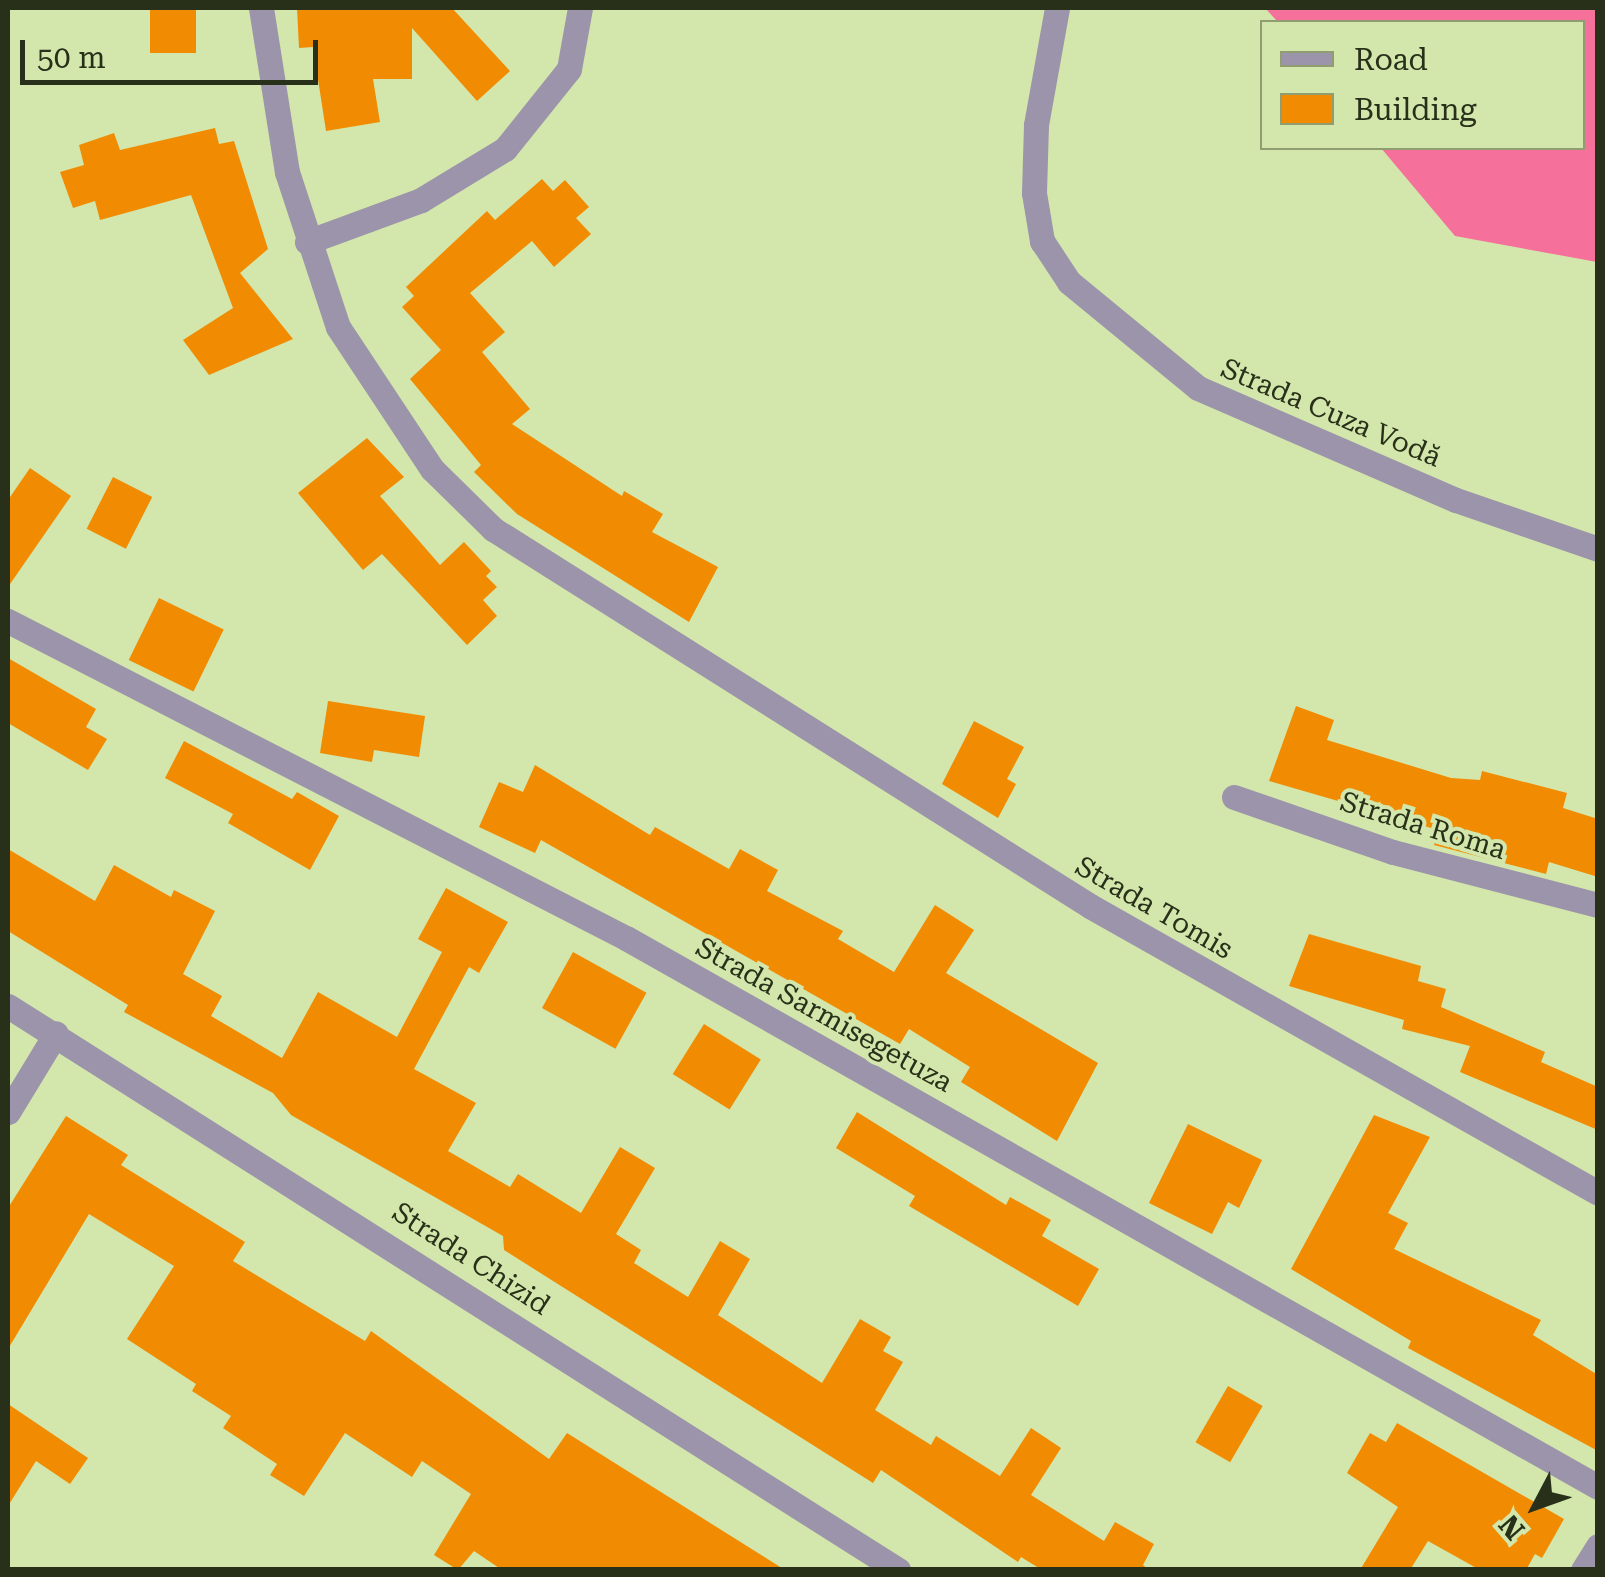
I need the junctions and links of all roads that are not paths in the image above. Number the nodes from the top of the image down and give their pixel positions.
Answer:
1 (261, 8) edge
2 (580, 8) edge
3 (1056, 8) edge
4 (306, 242) junction
5 (1598, 549) edge
6 (8, 622) edge
7 (1234, 798) dead end
8 (1598, 905) edge
9 (8, 1006) edge
10 (56, 1032) junction
11 (8, 1112) edge
12 (1598, 1193) edge
13 (1598, 1487) edge
14 (1598, 1546) edge
15 (898, 1570) edge
16 (1583, 1570) edge

1 - 4 street, Strada Tomis
2 - 4 street
3 - 5 street, Strada Cuza Vodă
4 - 12 street, Strada Tomis
6 - 13 street, Strada Sarmisegetuza
7 - 8 street, Strada Roma
9 - 10 street, Strada Chizid
10 - 11 street
10 - 15 street, Strada Chizid
14 - 16 street

